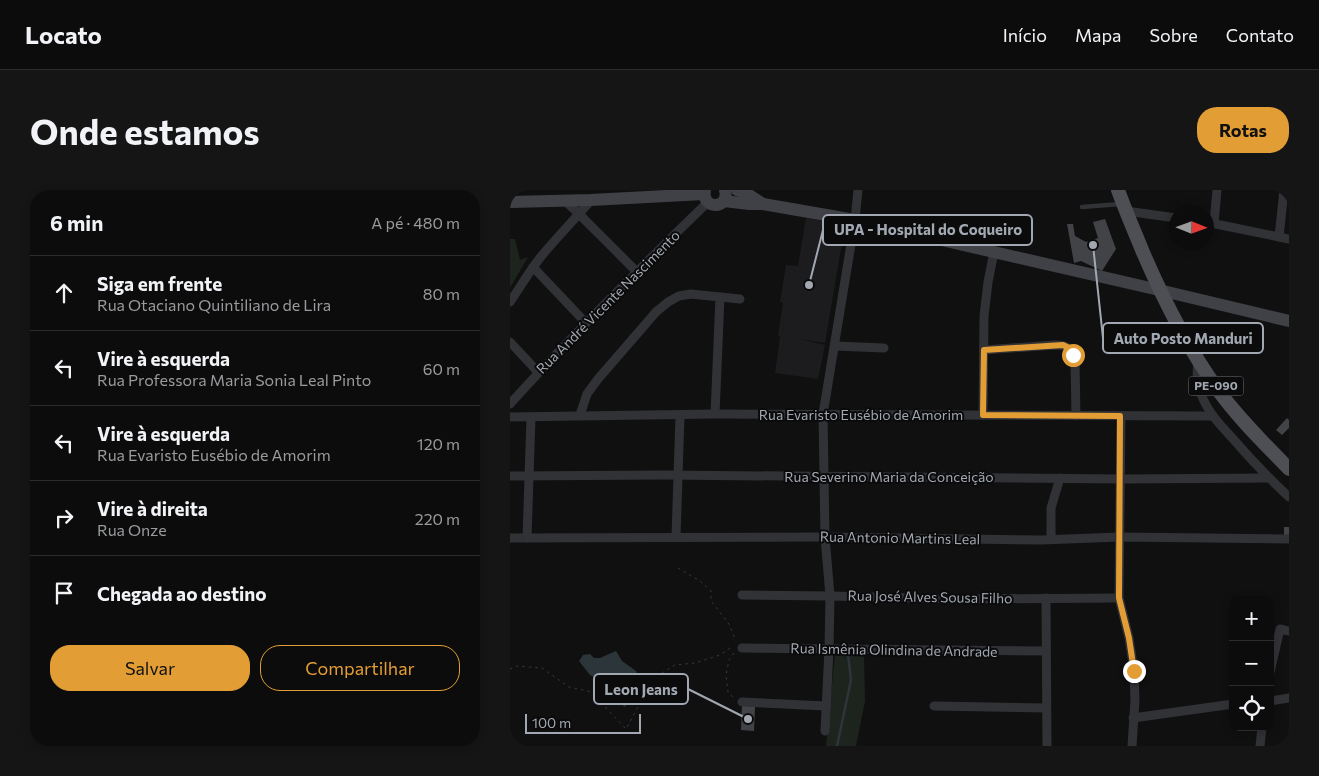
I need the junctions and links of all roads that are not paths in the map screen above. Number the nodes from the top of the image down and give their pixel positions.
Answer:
1 (737, 190) edge
2 (858, 190) edge
3 (1118, 190) edge
4 (1217, 190) edge
5 (1284, 190) edge
6 (706, 196) edge
7 (725, 196) edge
8 (564, 200) junction
9 (591, 200) junction
10 (510, 202) edge
11 (763, 204) junction
12 (1214, 205) edge
13 (1124, 207) junction
14 (1082, 208) dead end
15 (580, 214) junction
16 (1169, 217) edge
17 (854, 220) junction
18 (1214, 224) edge
19 (1279, 237) junction
20 (1289, 239) edge
21 (994, 252) junction
22 (533, 267) junction
23 (636, 272) junction
24 (1160, 290) junction
25 (720, 297) junction
26 (740, 299) dead end
27 (510, 302) edge
28 (1289, 321) edge
29 (586, 323) junction
30 (510, 342) edge
31 (835, 346) junction
32 (884, 348) dead end
33 (984, 350) junction
34 (1198, 360) junction
35 (538, 372) junction
36 (510, 404) edge
37 (715, 414) junction
38 (823, 414) junction
39 (580, 415) junction
40 (983, 415) junction
41 (680, 416) junction
42 (1076, 416) junction
43 (1120, 416) junction
44 (1212, 416) junction
45 (510, 417) edge
46 (531, 417) junction
47 (1289, 469) edge
48 (510, 476) edge
49 (529, 476) junction
50 (678, 476) junction
51 (824, 476) junction
52 (1060, 478) junction
53 (1269, 478) junction
54 (1120, 479) junction
55 (1289, 497) edge
56 (676, 537) junction
57 (825, 537) junction
58 (1120, 537) junction
59 (510, 538) edge
60 (527, 538) junction
61 (1051, 539) junction
62 (1289, 539) edge
63 (742, 595) dead end
64 (830, 596) junction
65 (1046, 598) junction
66 (1119, 598) junction
67 (1289, 631) edge
68 (742, 648) road end
69 (829, 649) junction
70 (1046, 652) junction
71 (1274, 654) edge
72 (1289, 698) edge
73 (1274, 700) edge
74 (741, 702) road end
75 (1229, 705) edge
76 (826, 706) junction
77 (934, 706) dead end
78 (1046, 708) junction
79 (1133, 718) junction
80 (1262, 731) edge
81 (825, 732) dead end
82 (1047, 746) edge
83 (1132, 746) edge
84 (1260, 746) edge

1 - 11 main road
2 - 17 street
3 - 13 main road, PE-090
4 - 12 street
5 - 19 street
6 - 7 main road
6 - 9 main road
6 - 23 street, Rua André Vicente Nascimento
7 - 11 main road
8 - 9 main road
8 - 10 main road
8 - 15 street
9 - 15 street
11 - 17 main road
13 - 14 lane
13 - 16 street
13 - 24 main road, PE-090
15 - 22 street
15 - 23 street
17 - 21 main road
17 - 31 street
18 - 19 street
19 - 20 street
21 - 24 main road
21 - 33 street
22 - 27 street
22 - 29 street
23 - 29 street, Rua André Vicente Nascimento
24 - 28 main road
24 - 34 main road, PE-090
25 - 26 street
25 - 37 street
25 - 39 street
29 - 35 street, Rua André Vicente Nascimento
30 - 35 street
31 - 32 street
31 - 38 street
33 - 40 street
33 - 42 street
34 - 44 street
34 - 47 main road, PE-090
35 - 36 street, Rua André Vicente Nascimento
37 - 38 street, Rua Evaristo Eusébio de Amorim
37 - 41 street, Rua Evaristo Eusébio de Amorim
38 - 40 street, Rua Evaristo Eusébio de Amorim
38 - 51 street
39 - 41 street, Rua Evaristo Eusébio de Amorim
39 - 46 street, Rua Evaristo Eusébio de Amorim
40 - 42 street, Rua Evaristo Eusébio de Amorim
41 - 50 street
42 - 43 street, Rua Evaristo Eusébio de Amorim
43 - 44 street, Rua Evaristo Eusébio de Amorim
43 - 54 street
44 - 53 street
45 - 46 street, Rua Evaristo Eusébio de Amorim
46 - 49 street
48 - 49 street, Rua Severino Maria da Conceição
49 - 50 street, Rua Severino Maria da Conceição
49 - 60 street
50 - 51 street, Rua Severino Maria da Conceição
50 - 56 street
51 - 52 street, Rua Severino Maria da Conceição
51 - 57 street
52 - 54 street, Rua Severino Maria da Conceição
52 - 61 street
53 - 54 street, Rua Severino Maria da Conceição
53 - 55 street
54 - 58 street
56 - 57 street, Rua Antonio Martins Leal
56 - 60 street, Rua Antonio Martins Leal
57 - 61 street, Rua Antonio Martins Leal
57 - 64 street
58 - 61 street, Rua Antonio Martins Leal
58 - 62 street, Rua Antonio Martins Leal
58 - 66 street
59 - 60 street, Rua Antonio Martins Leal
63 - 64 street, Rua José Alves Sousa Filho
64 - 65 street, Rua José Alves Sousa Filho
64 - 69 street
65 - 66 street, Rua José Alves Sousa Filho
65 - 70 street
66 - 79 street
67 - 71 street
68 - 69 street, Rua Ismênia Olindina de Andrade
69 - 70 street, Rua Ismênia Olindina de Andrade
69 - 76 street
70 - 78 street
72 - 73 street
74 - 76 street
75 - 79 street
76 - 81 street
77 - 78 street
78 - 82 street
79 - 83 street
80 - 84 street

